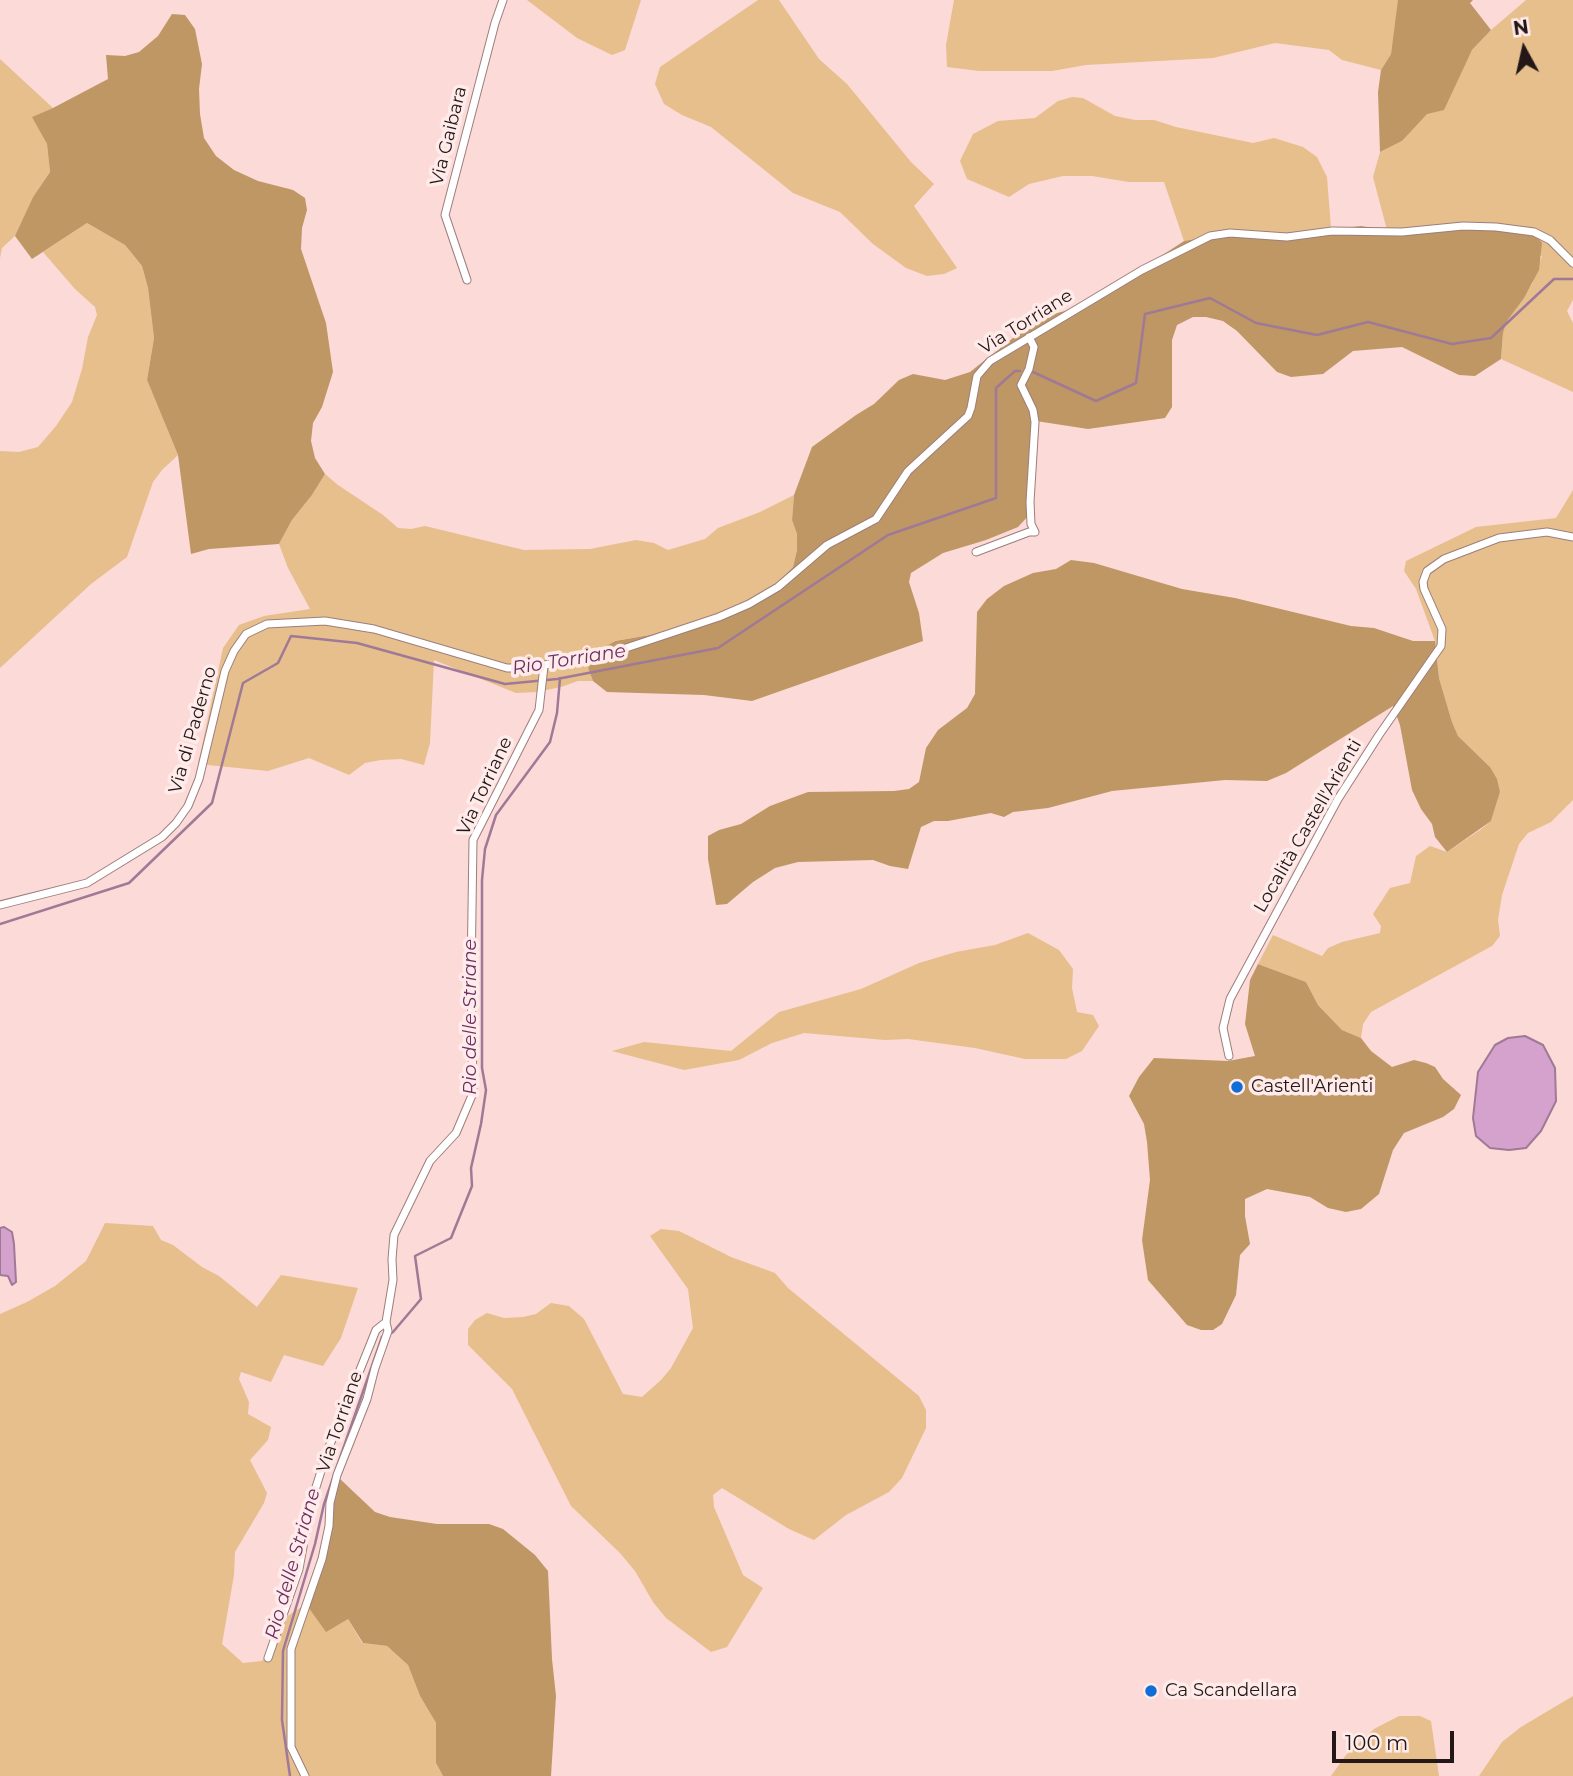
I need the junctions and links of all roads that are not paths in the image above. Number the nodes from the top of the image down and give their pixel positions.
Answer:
1 (503, 0) edge
2 (1573, 263) edge
3 (467, 280) dead end
4 (1030, 337) junction
5 (1573, 537) edge
6 (976, 552) dead end
7 (507, 668) joint
8 (544, 670) junction
9 (0, 905) edge
10 (1229, 1056) dead end
11 (386, 1322) junction
12 (268, 1658) dead end
13 (305, 1776) edge

1 - 3 street, Via Gaibara
2 - 4 street, Via Torriane
4 - 6 street
4 - 8 street, Via Torriane
5 - 10 street, Località Castell'Arienti
7 - 8 street, Via Torriane
7 - 9 street, Via di Paderno
8 - 11 street, Via Torriane
11 - 12 street, Via Torriane
11 - 13 street, Via Torriane

